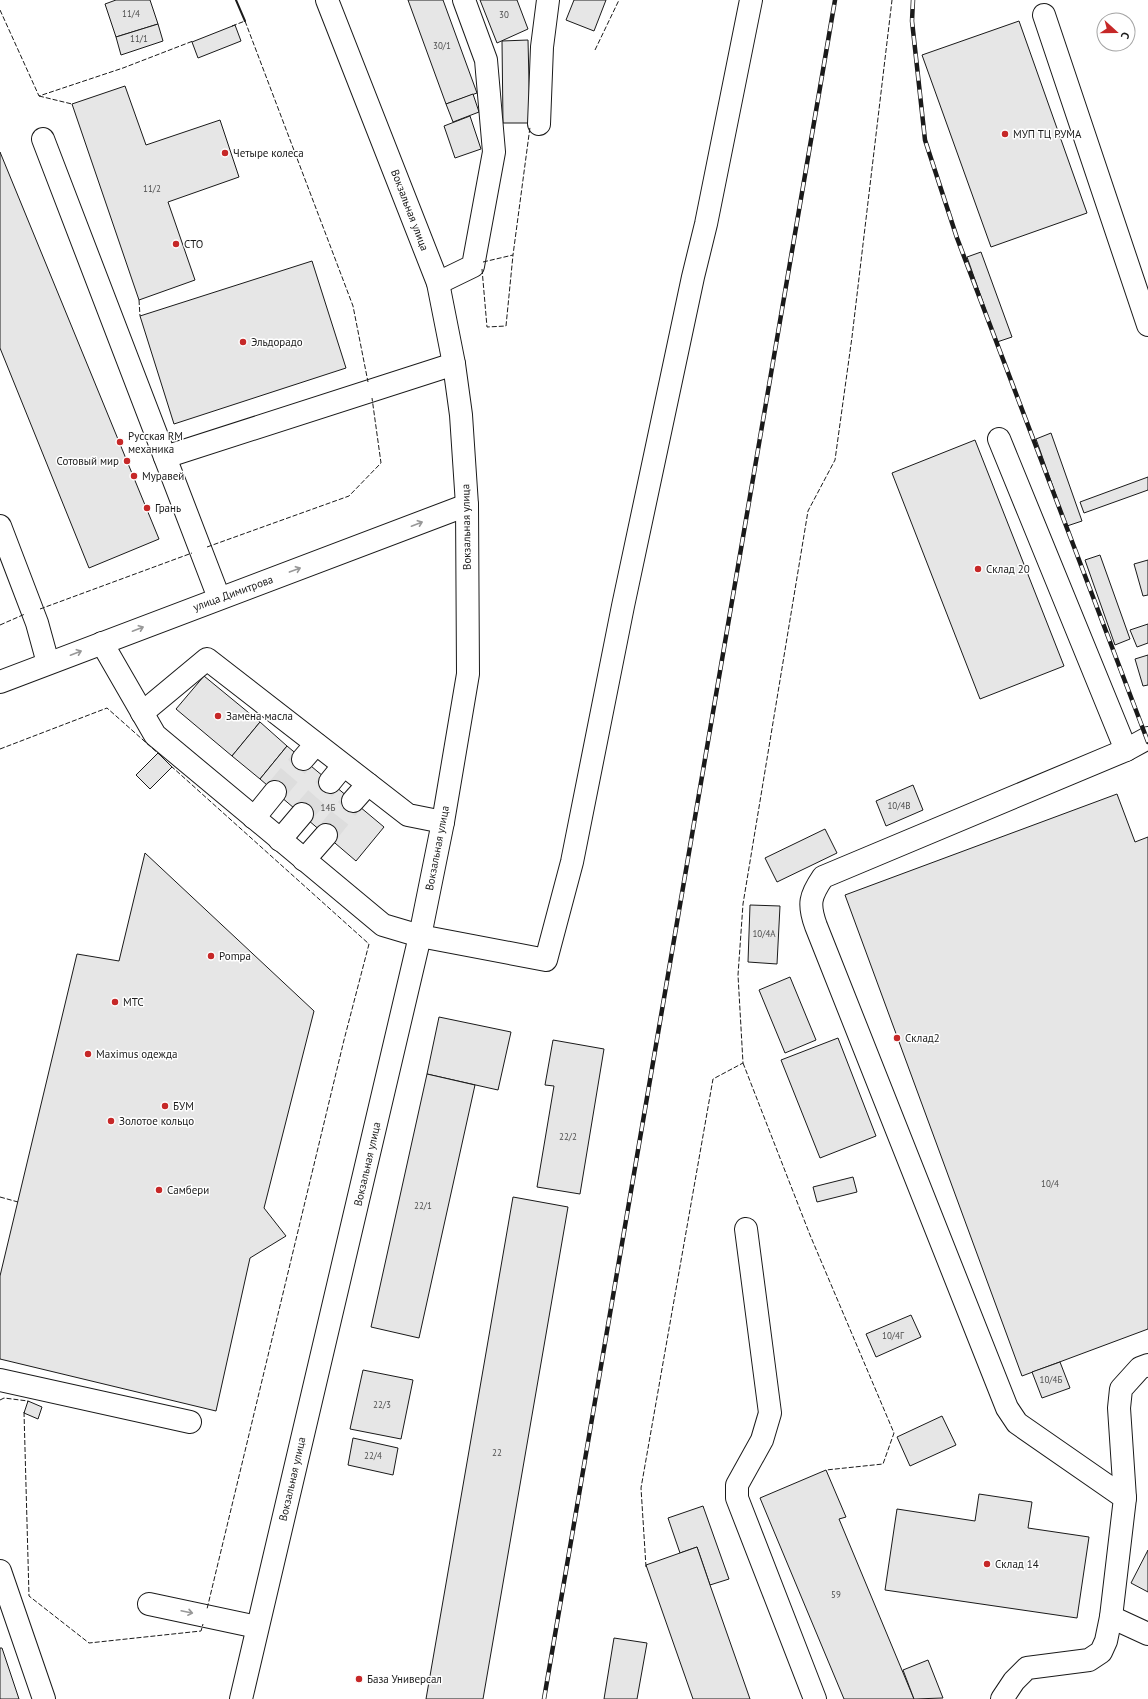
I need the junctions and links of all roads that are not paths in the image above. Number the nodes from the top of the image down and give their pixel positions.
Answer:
1 (327, 0) edge
2 (464, 0) edge
3 (548, 0) edge
4 (751, 0) edge
5 (1044, 15) dead end
6 (539, 124) dead end
7 (43, 139) dead end
8 (438, 283) junction
9 (1148, 325) edge
10 (454, 364) junction
11 (999, 439) dead end
12 (165, 457) junction
13 (467, 505) junction
14 (0, 526) edge
15 (219, 598) junction
16 (102, 643) junction
17 (48, 663) junction
18 (0, 682) edge
19 (142, 713) junction
20 (1148, 738) edge
21 (1126, 750) junction
22 (368, 784) junction
23 (275, 792) tunnel mouth
24 (353, 801) tunnel mouth
25 (302, 814) tunnel mouth
26 (254, 818) junction
27 (443, 822) junction
28 (326, 835) tunnel mouth
29 (280, 840) junction
30 (304, 860) junction
31 (420, 936) junction
32 (746, 1229) dead end
33 (1148, 1365) edge
34 (0, 1380) edge
35 (190, 1422) dead end
36 (1125, 1498) junction
37 (0, 1571) edge
38 (149, 1604) dead end
39 (1111, 1617) junction
40 (257, 1627) junction
41 (1148, 1634) edge
42 (44, 1699) edge
43 (240, 1699) edge
44 (815, 1699) edge
45 (1002, 1699) edge

1 - 8 street, Вокзальная улица
2 - 8 street
3 - 6 street
4 - 31 street
5 - 9 street
7 - 12 street
8 - 10 street, Вокзальная улица
10 - 12 street
10 - 13 street, Вокзальная улица
11 - 21 street
12 - 15 street
15 -> 13 street, улица Димитрова
13 - 27 street, Вокзальная улица
14 - 17 street
16 -> 15 street, улица Димитрова
17 -> 16 street, улица Димитрова
16 - 19 street
17 - 18 street, улица Димитрова
19 - 22 street
19 - 26 street
20 - 21 street
21 - 36 street
22 - 24 street
22 - 27 street
23 - 26 street
25 - 29 street
26 - 29 street
27 - 31 street, Вокзальная улица
28 - 30 street
29 - 30 street
30 - 31 street
31 - 40 street, Вокзальная улица
32 - 44 street
33 - 36 street
34 - 35 street
36 - 39 street
37 - 42 street
38 -> 40 street
39 - 41 street
39 - 45 street
40 - 43 street, Вокзальная улица

